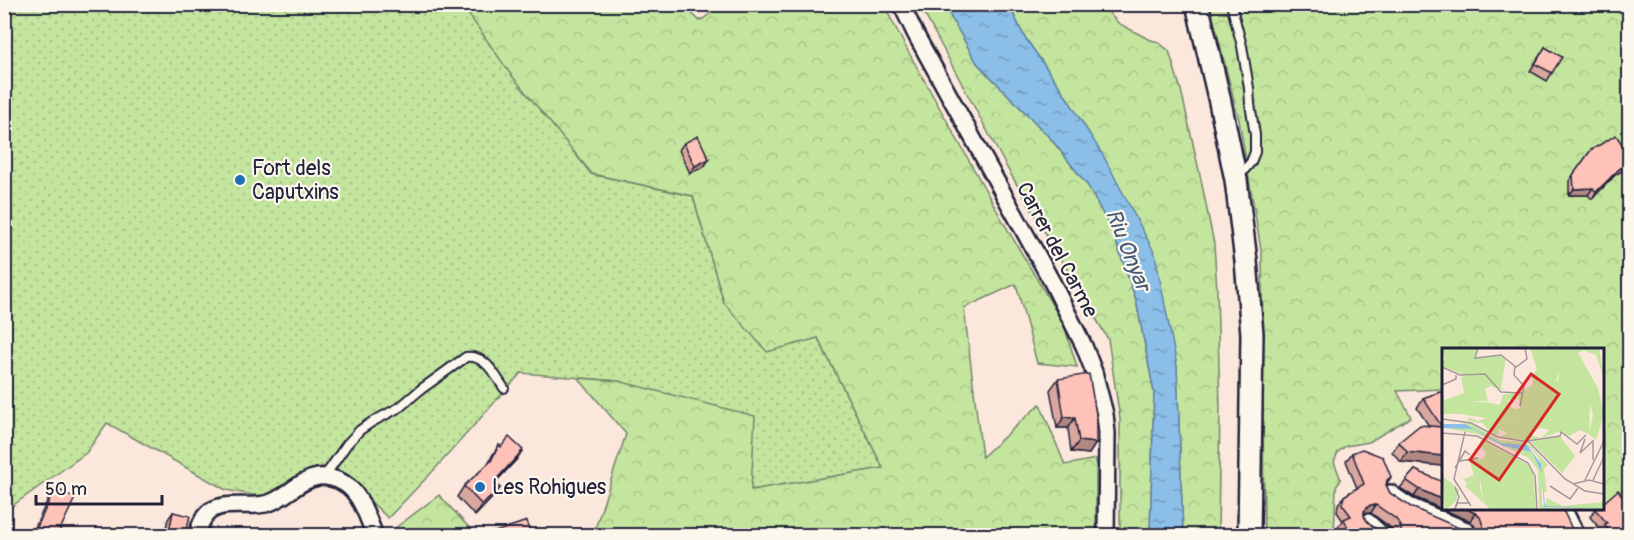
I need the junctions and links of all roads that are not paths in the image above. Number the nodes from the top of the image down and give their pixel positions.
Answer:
1 (902, 4) edge
2 (1197, 4) edge
3 (1231, 4) edge
4 (1236, 180) junction
5 (504, 388) dead end
6 (322, 477) junction
7 (1390, 493) edge
8 (1564, 510) edge
9 (1365, 528) edge
10 (196, 536) edge
11 (375, 536) edge
12 (1106, 536) edge
13 (1249, 536) edge
14 (1386, 536) edge
15 (1469, 536) edge
16 (1578, 536) edge

1 - 12 street, Carrer del Carme
2 - 4 main road
3 - 4 lane
4 - 13 main road
5 - 6 lane
6 - 10 street
6 - 11 street
7 - 15 street
8 - 16 street
9 - 14 street

